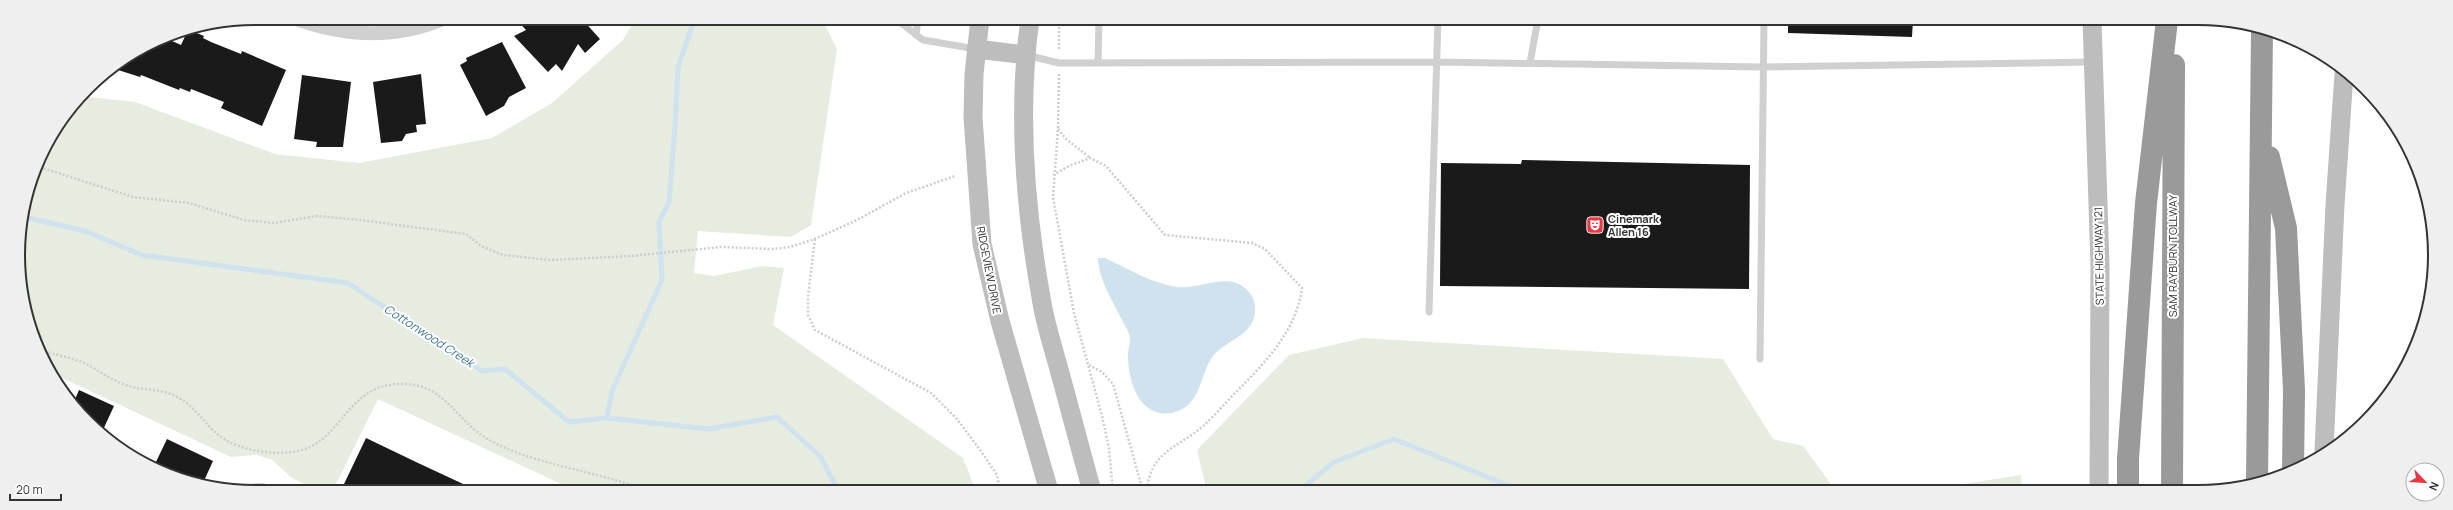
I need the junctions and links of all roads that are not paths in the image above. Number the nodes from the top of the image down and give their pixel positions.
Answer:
1 (314, 25) edge
2 (422, 25) edge
3 (904, 25) edge
4 (917, 25) edge
5 (979, 25) edge
6 (1029, 25) edge
7 (1099, 25) edge
8 (1438, 25) edge
9 (1537, 25) edge
10 (1764, 25) edge
11 (2092, 25) edge
12 (2166, 25) edge
13 (2174, 25) edge
14 (2262, 34) edge
15 (916, 35) junction
16 (976, 49) junction
17 (1026, 55) junction
18 (1098, 62) junction
19 (1436, 62) junction
20 (2094, 62) junction
21 (1530, 63) junction
22 (1763, 67) junction
23 (2344, 77) edge
24 (2262, 125) junction
25 (1429, 312) dead end
26 (1760, 359) dead end
27 (2324, 447) edge
28 (2293, 464) edge
29 (2257, 477) edge
30 (1047, 485) edge
31 (1090, 485) edge
32 (2099, 485) edge
33 (2128, 485) edge
34 (2172, 485) edge

1 - 2 street
3 - 15 lane
4 - 15 lane
5 - 16 main road, RIDGEVIEW DRIVE
6 - 17 main road
7 - 18 lane
8 - 19 lane
9 - 21 lane
10 - 22 lane
11 - 20 main road, STATE HIGHWAY 121
12 - 33 highway
13 - 34 highway, SAM RAYBURN TOLLWAY
14 - 24 highway
15 - 16 lane
16 - 17 main road
16 - 30 main road, RIDGEVIEW DRIVE
17 - 18 lane
17 - 31 main road
18 - 19 lane
19 - 21 lane
19 - 25 lane
20 - 22 lane
20 - 32 main road, STATE HIGHWAY 121
21 - 22 lane
22 - 26 lane
23 - 27 main road
24 - 28 highway
24 - 29 highway

